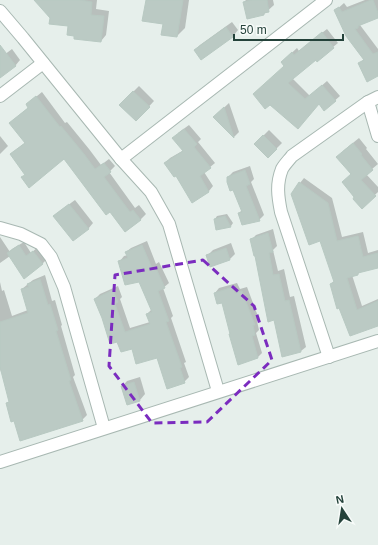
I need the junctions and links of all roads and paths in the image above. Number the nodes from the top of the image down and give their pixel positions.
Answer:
1 (326, 0) edge
2 (0, 11) edge
3 (43, 63) junction
4 (0, 96) edge
5 (373, 99) edge
6 (378, 136) edge
7 (121, 159) junction
8 (0, 228) edge
9 (378, 341) edge
10 (329, 357) junction
11 (218, 391) junction
12 (104, 428) junction
13 (1, 457) edge

1 - 7 street
2 - 3 street
3 - 4 street
3 - 7 street
5 - 6 street
5 - 10 street
7 - 11 street
8 - 12 street
9 - 10 street
10 - 11 street
11 - 12 street
12 - 13 street

